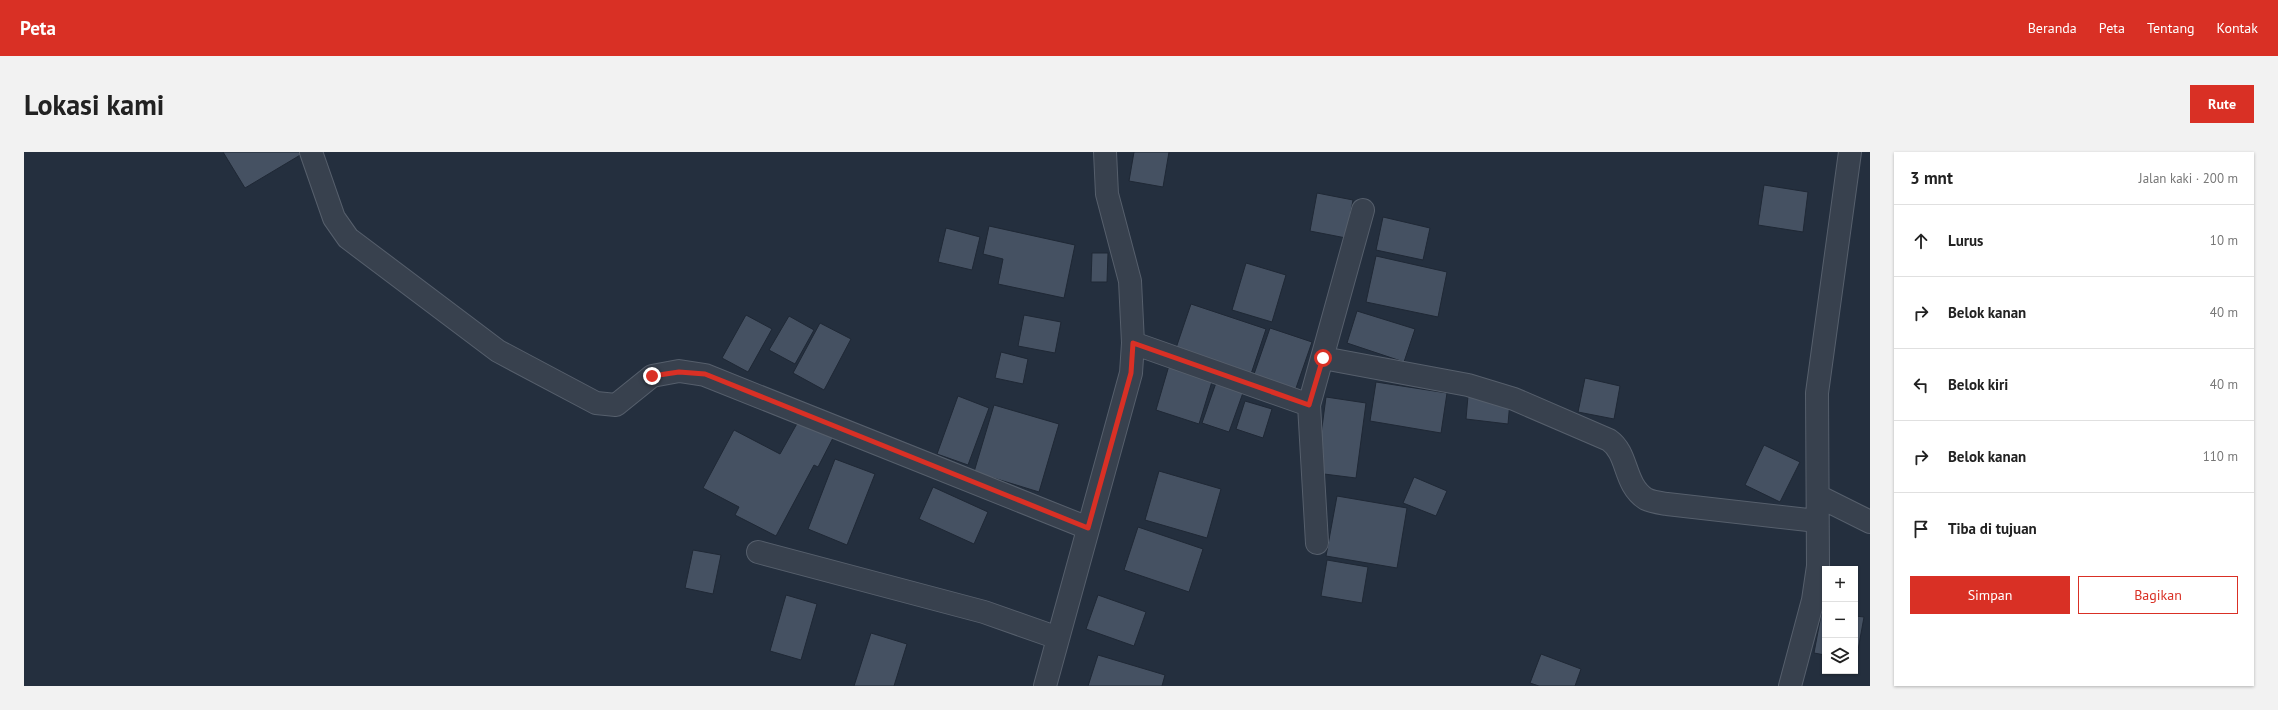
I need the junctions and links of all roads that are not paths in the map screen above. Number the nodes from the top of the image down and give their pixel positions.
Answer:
1 (311, 152) edge
2 (1105, 152) edge
3 (1850, 152) edge
4 (1363, 210) dead end
5 (1133, 343) junction
6 (1323, 358) junction
7 (1309, 405) junction
8 (1818, 496) junction
9 (1817, 521) junction
10 (1870, 522) edge
11 (1088, 528) junction
12 (1317, 543) dead end
13 (758, 552) dead end
14 (1058, 638) junction
15 (1045, 686) edge
16 (1790, 686) edge

1 - 11 street
2 - 5 street
3 - 8 street
4 - 6 street
5 - 7 street
5 - 11 street
6 - 7 street
6 - 9 street
7 - 12 street
8 - 9 street
8 - 10 street
9 - 16 street
11 - 14 street
13 - 14 street
14 - 15 street

